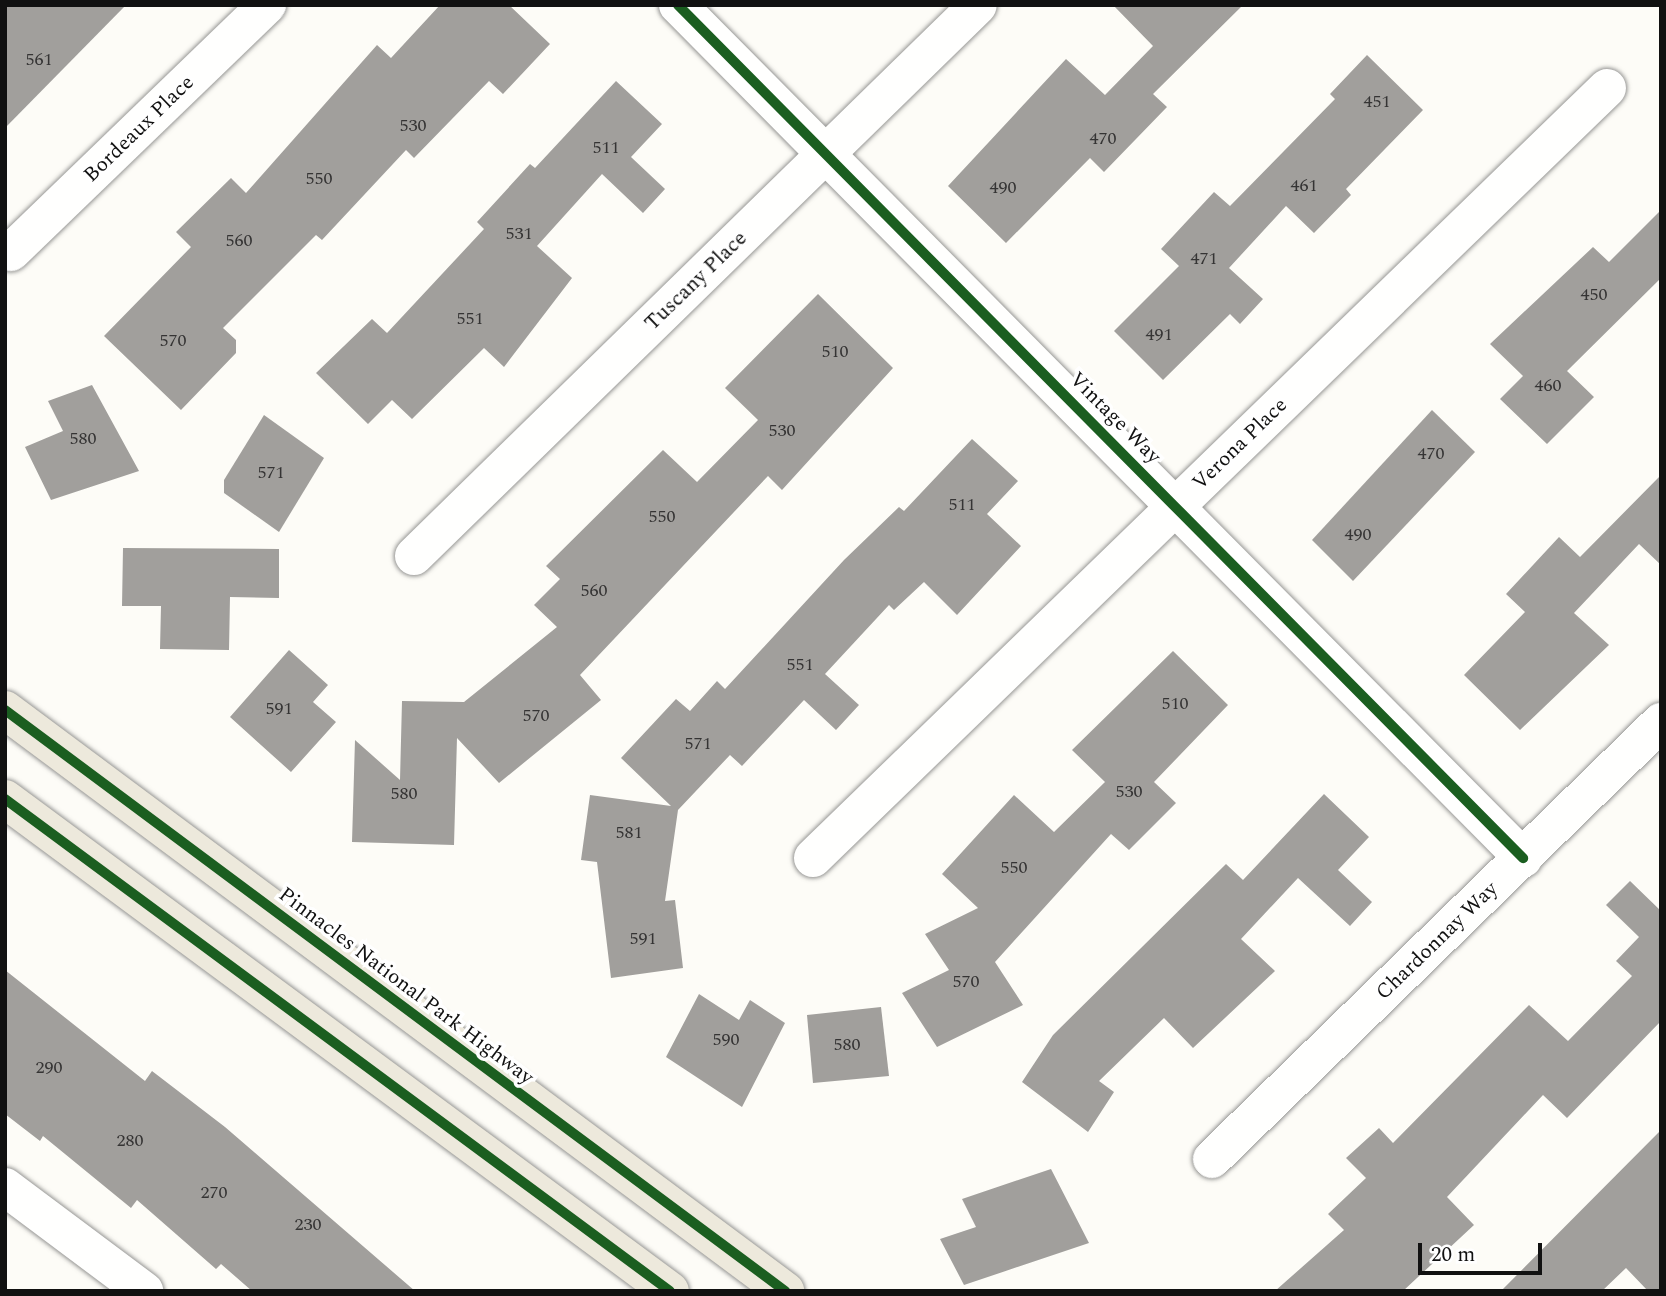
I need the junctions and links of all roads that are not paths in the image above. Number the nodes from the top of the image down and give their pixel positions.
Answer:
1 (267, 5) edge
2 (678, 5) edge
3 (978, 5) edge
4 (1607, 88) dead end
5 (826, 153) junction
6 (11, 252) dead end
7 (1175, 506) junction
8 (414, 556) dead end
9 (5, 710) edge
10 (1661, 722) edge
11 (5, 799) edge
12 (813, 858) dead end
13 (1523, 858) junction
14 (1212, 1160) dead end
15 (5, 1187) edge
16 (144, 1291) edge
17 (670, 1291) edge
18 (785, 1291) edge

1 - 6 street, Bordeaux Place
2 - 5 street, Vintage Way
3 - 5 street, Tuscany Place
4 - 7 street, Verona Place
5 - 7 street, Vintage Way
5 - 8 street, Tuscany Place
7 - 12 street, Verona Place
7 - 13 street, Vintage Way
9 - 18 main road, Pinnacles National Park Highway
10 - 13 street, Chardonnay Way
11 - 17 main road
13 - 14 street, Chardonnay Way
15 - 16 street

